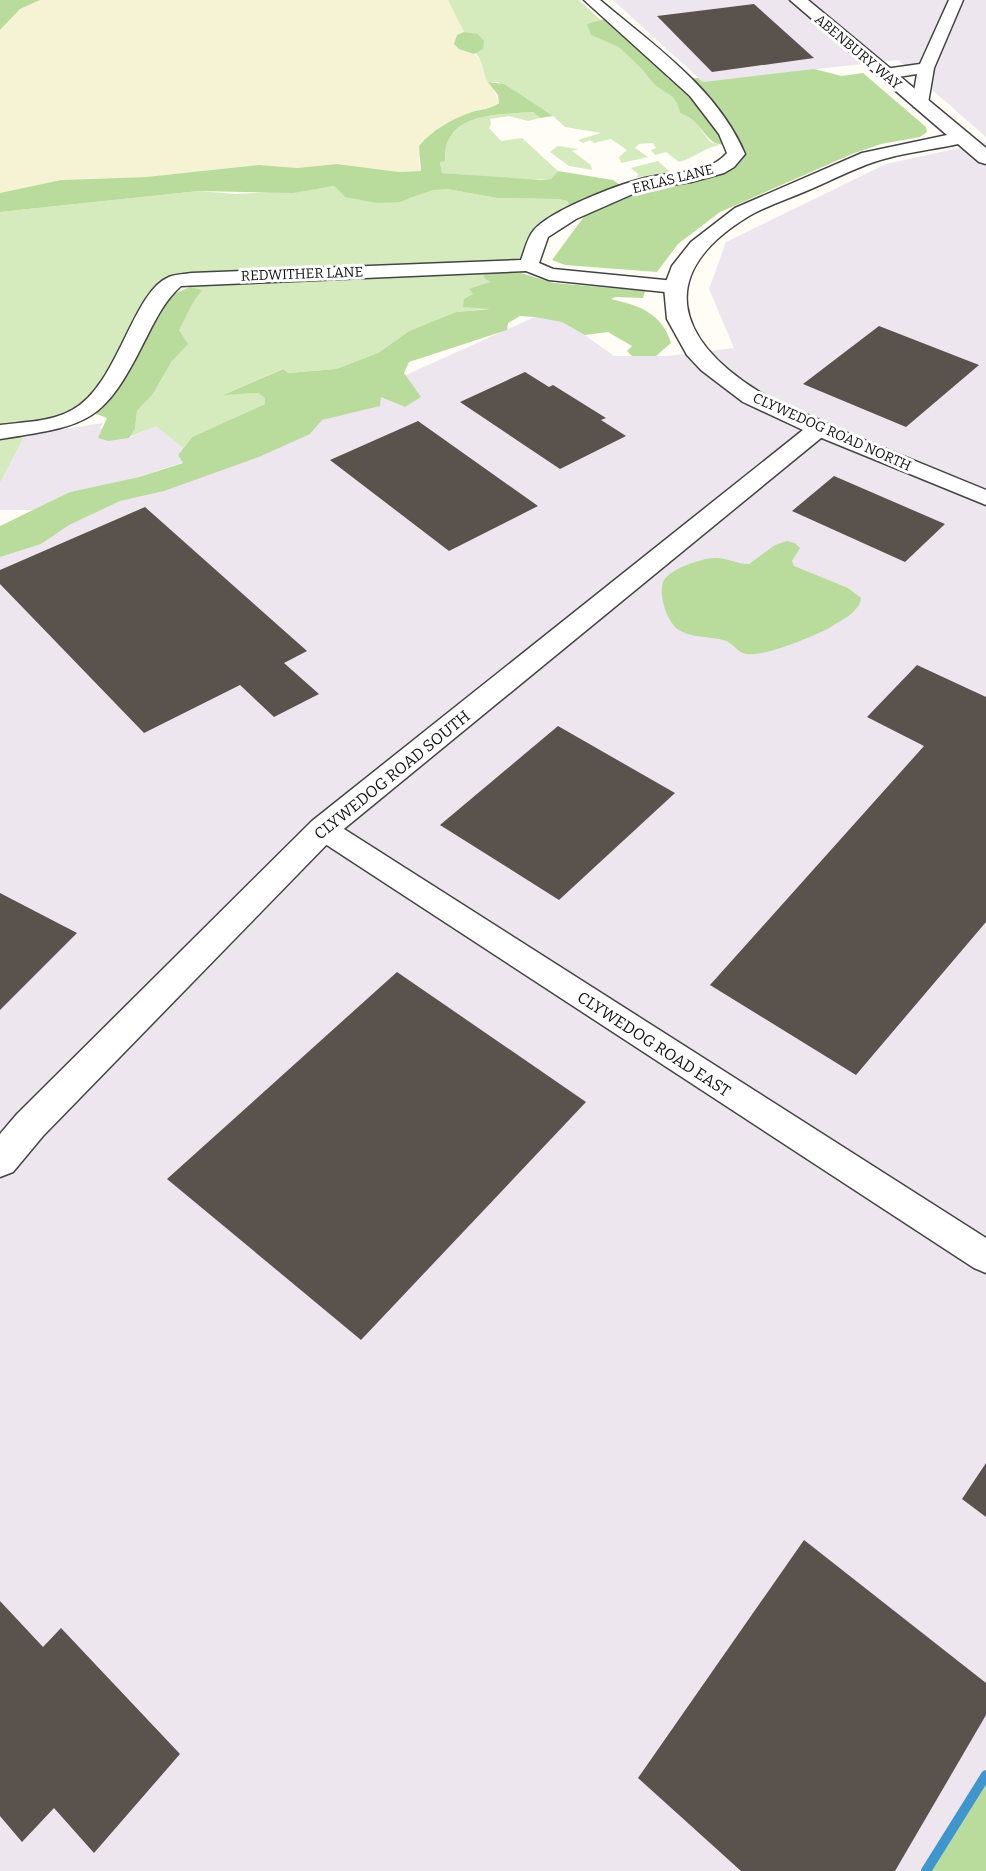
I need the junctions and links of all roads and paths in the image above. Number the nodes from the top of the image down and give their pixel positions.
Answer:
1 (591, 0) edge
2 (798, 0) edge
3 (956, 0) edge
4 (926, 68) junction
5 (885, 74) junction
6 (920, 103) junction
7 (961, 138) junction
8 (986, 158) edge
9 (530, 264) junction
10 (675, 286) junction
11 (820, 429) junction
12 (0, 432) edge
13 (986, 498) edge
14 (323, 829) junction
15 (0, 1161) edge
16 (986, 1257) edge

1 - 9 street, ERLAS LANE
2 - 5 street, ABENBURY WAY
3 - 4 street
4 - 5 street
4 - 6 street
5 - 6 street, ABENBURY WAY
6 - 7 street, ABENBURY WAY
7 - 8 street, ABENBURY WAY
7 - 10 street
9 - 10 street, REDWITHER LANE
9 - 12 street, REDWITHER LANE
10 - 11 street, CLYWEDOG ROAD NORTH
11 - 13 street, CLYWEDOG ROAD NORTH
11 - 14 street, CLYWEDOG ROAD SOUTH
14 - 15 street, CLYWEDOG ROAD SOUTH
14 - 16 street, CLYWEDOG ROAD EAST

